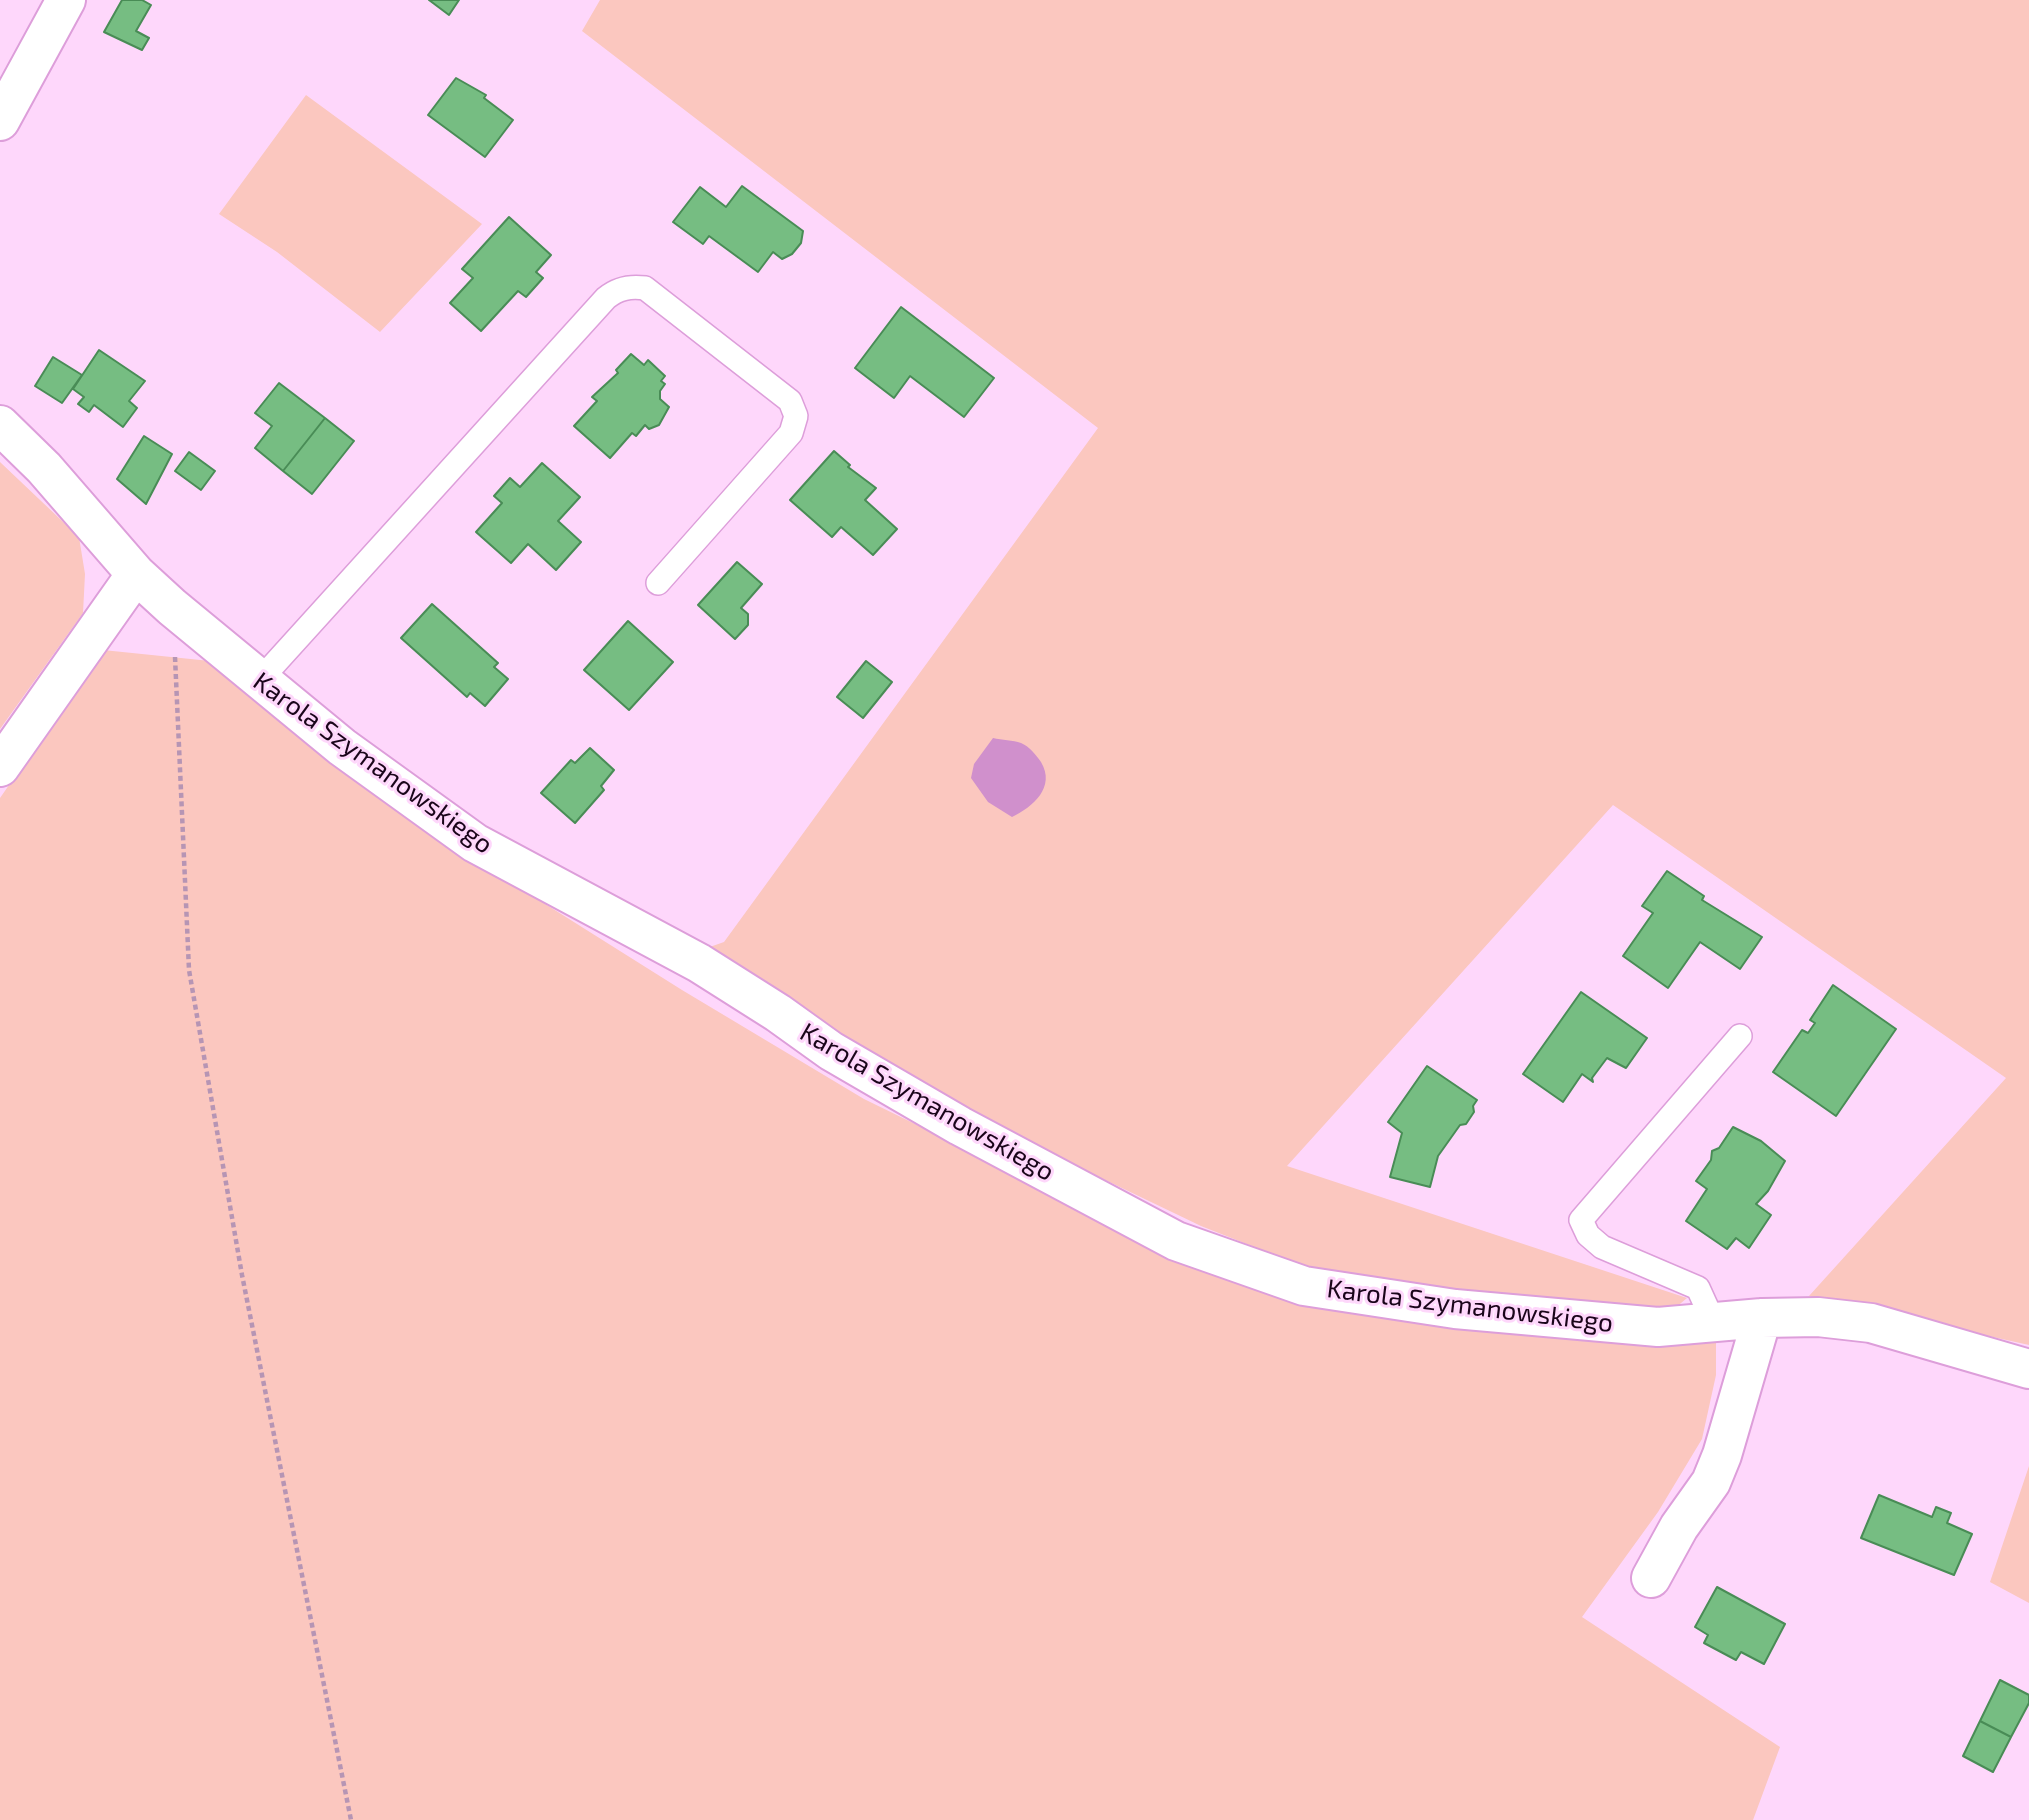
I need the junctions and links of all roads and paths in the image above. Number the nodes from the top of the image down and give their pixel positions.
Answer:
1 (66, 0) edge
2 (0, 121) edge
3 (0, 425) edge
4 (136, 575) junction
5 (658, 583) dead end
6 (172, 607) junction
7 (259, 681) junction
8 (0, 767) edge
9 (1740, 1036) dead end
10 (1762, 1318) junction
11 (1713, 1321) junction
12 (2029, 1369) edge
13 (1651, 1578) dead end
14 (351, 1820) edge

1 - 2 street
3 - 4 street, Karola Szymanowskiego
4 - 6 street, Karola Szymanowskiego
4 - 8 street
5 - 7 lane
6 - 7 street, Karola Szymanowskiego
6 - 14 path
7 - 11 street, Karola Szymanowskiego
9 - 11 lane
10 - 11 street, Karola Szymanowskiego
10 - 12 street, Karola Szymanowskiego
10 - 13 street

